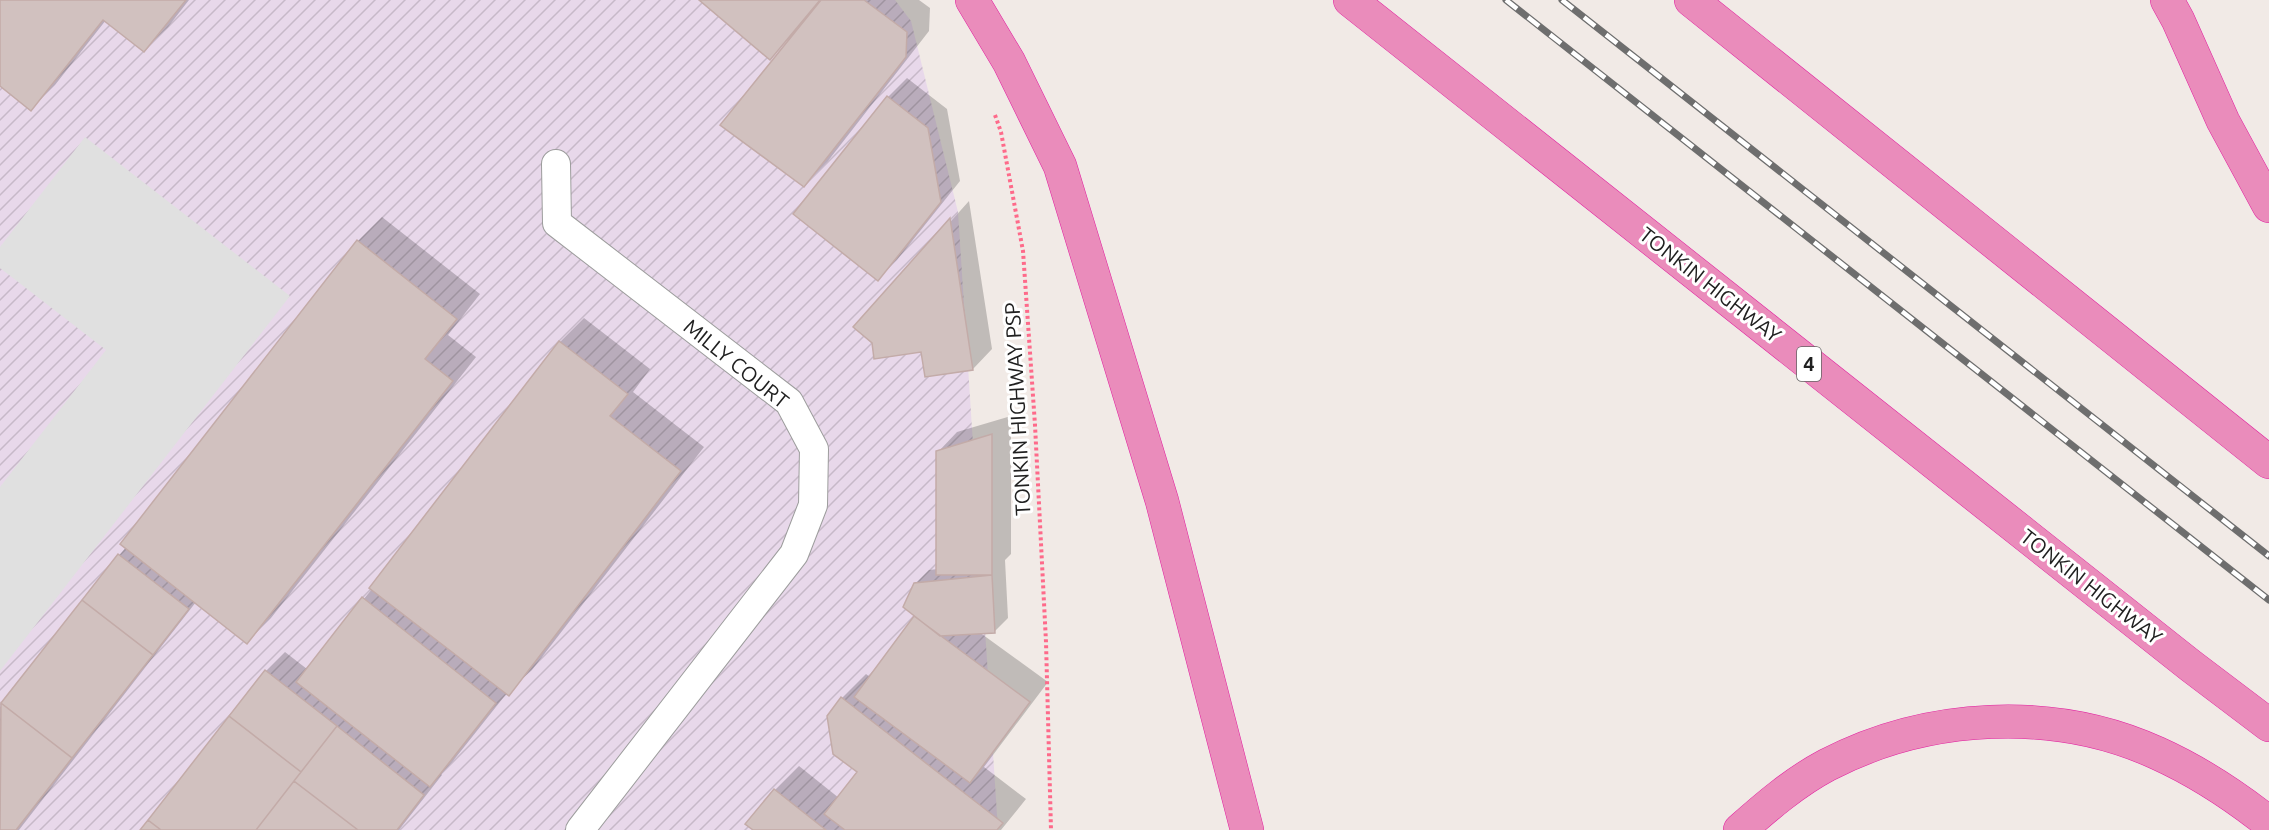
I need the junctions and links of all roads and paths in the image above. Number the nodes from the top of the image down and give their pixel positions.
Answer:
1 (972, 0) edge
2 (1350, 0) edge
3 (1691, 0) edge
4 (2167, 0) edge
5 (993, 111) dead end
6 (556, 164) dead end
7 (2269, 206) edge
8 (2269, 462) edge
9 (2269, 725) edge
10 (2269, 823) edge
11 (580, 830) edge
12 (1051, 830) edge
13 (1247, 830) edge
14 (1740, 830) edge

1 - 13 highway
2 - 9 highway, TONKIN HIGHWAY / 4
3 - 8 highway
4 - 7 highway
5 - 12 path, TONKIN HIGHWAY PSP
6 - 11 street, MILLY COURT
10 - 14 highway

